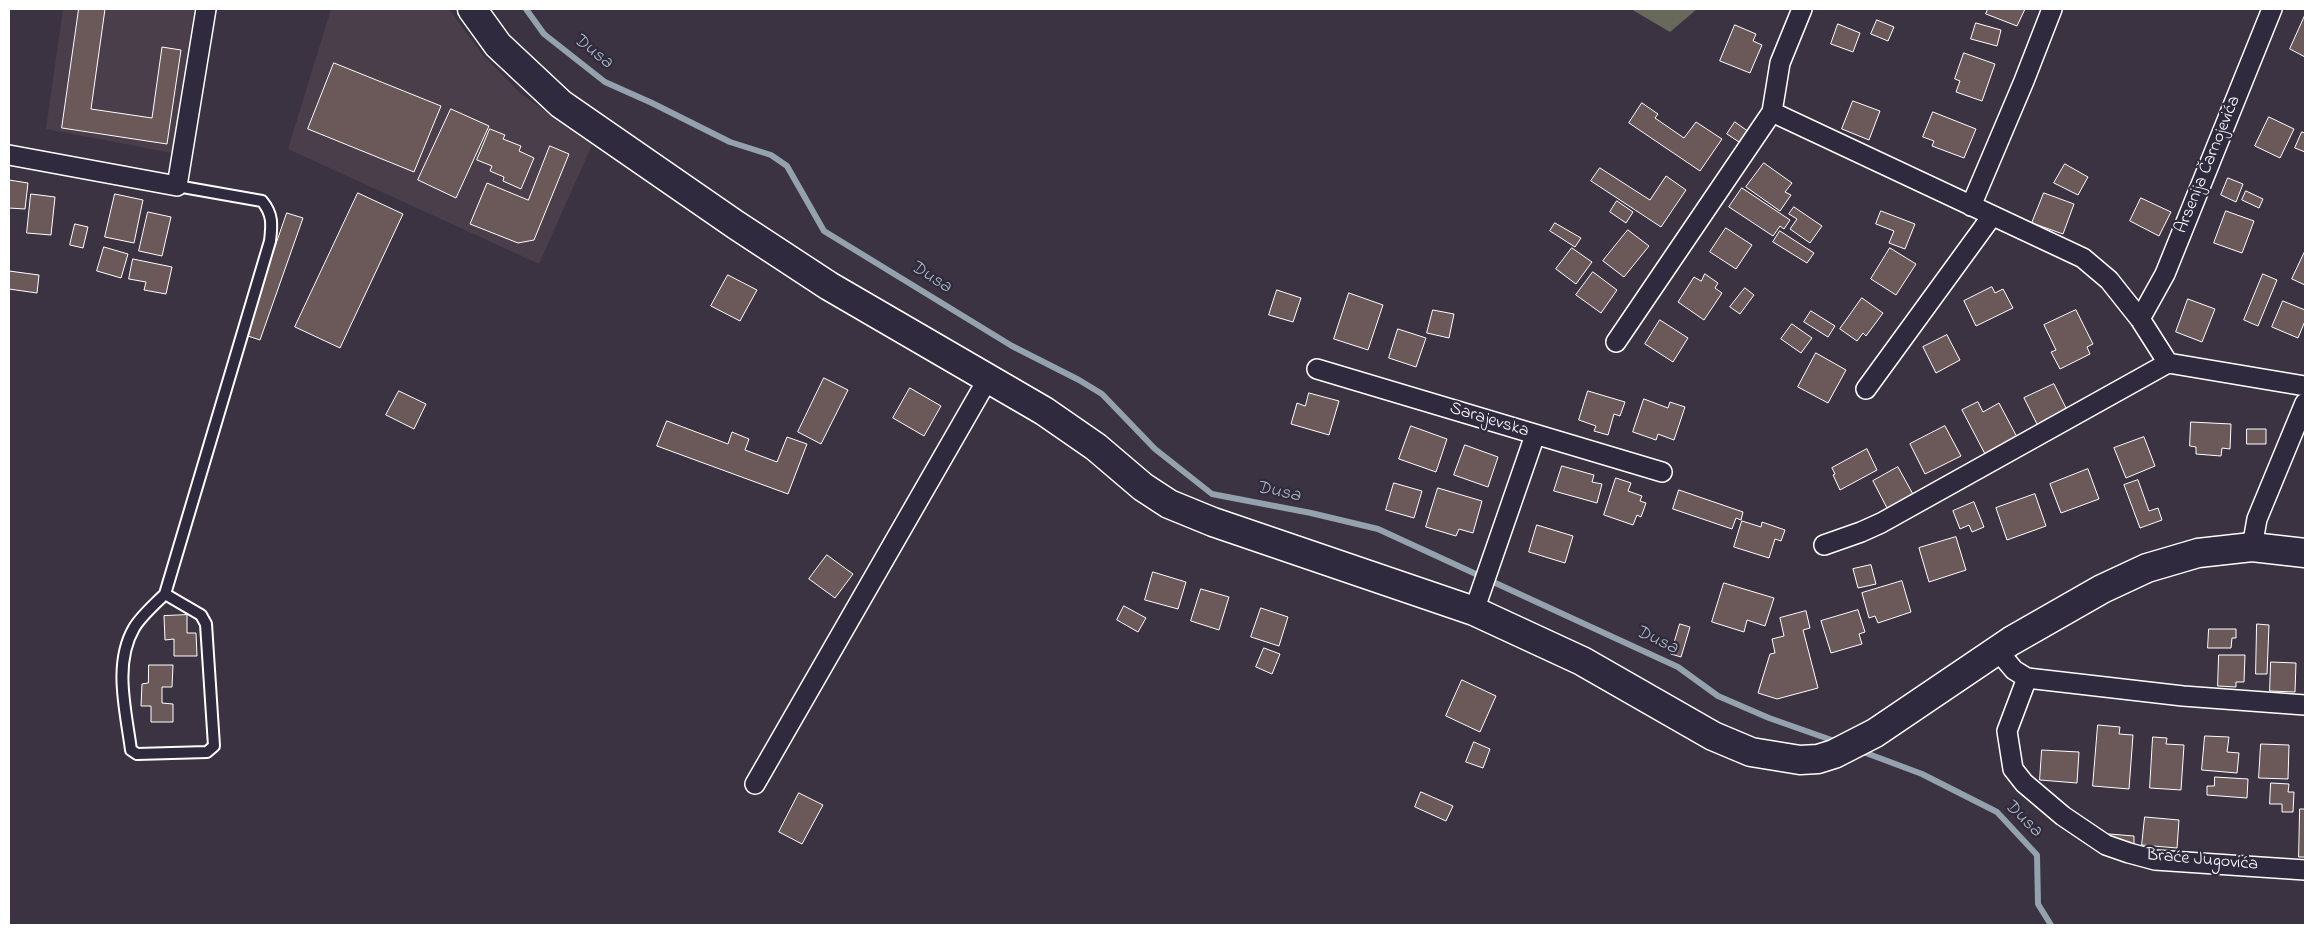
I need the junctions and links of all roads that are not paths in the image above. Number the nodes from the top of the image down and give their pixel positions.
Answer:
1 (206, 9) edge
2 (472, 9) edge
3 (1802, 9) edge
4 (2052, 9) edge
5 (2272, 9) edge
6 (1772, 112) junction
7 (9, 156) edge
8 (177, 186) junction
9 (1971, 206) junction
10 (1992, 216) junction
11 (2140, 319) junction
12 (1616, 342) dead end
13 (2168, 363) junction
14 (1317, 369) dead end
15 (989, 377) junction
16 (2305, 386) edge
17 (1866, 389) dead end
18 (2305, 403) edge
19 (1535, 435) junction
20 (1662, 472) dead end
21 (1824, 545) dead end
22 (2252, 546) junction
23 (2305, 553) edge
24 (164, 594) junction
25 (1478, 602) junction
26 (1998, 651) junction
27 (2027, 678) junction
28 (2305, 705) edge
29 (755, 784) dead end
30 (2305, 870) edge

1 - 8 street
2 - 15 main road
3 - 6 street
4 - 9 street
5 - 11 street, Arsenija Čarnojevića
6 - 9 street
6 - 12 street
7 - 8 street
8 - 24 lane
9 - 10 street
10 - 11 street
10 - 17 street
11 - 13 street
13 - 16 street
13 - 21 street
14 - 19 street, Sarajevska
15 - 25 main road
15 - 29 street
18 - 22 street
19 - 20 street, Sarajevska
19 - 25 street
22 - 23 main road
22 - 26 main road
24 - 24 lane
25 - 26 main road
26 - 27 street
27 - 28 street
27 - 30 street, Braće Jugovića

